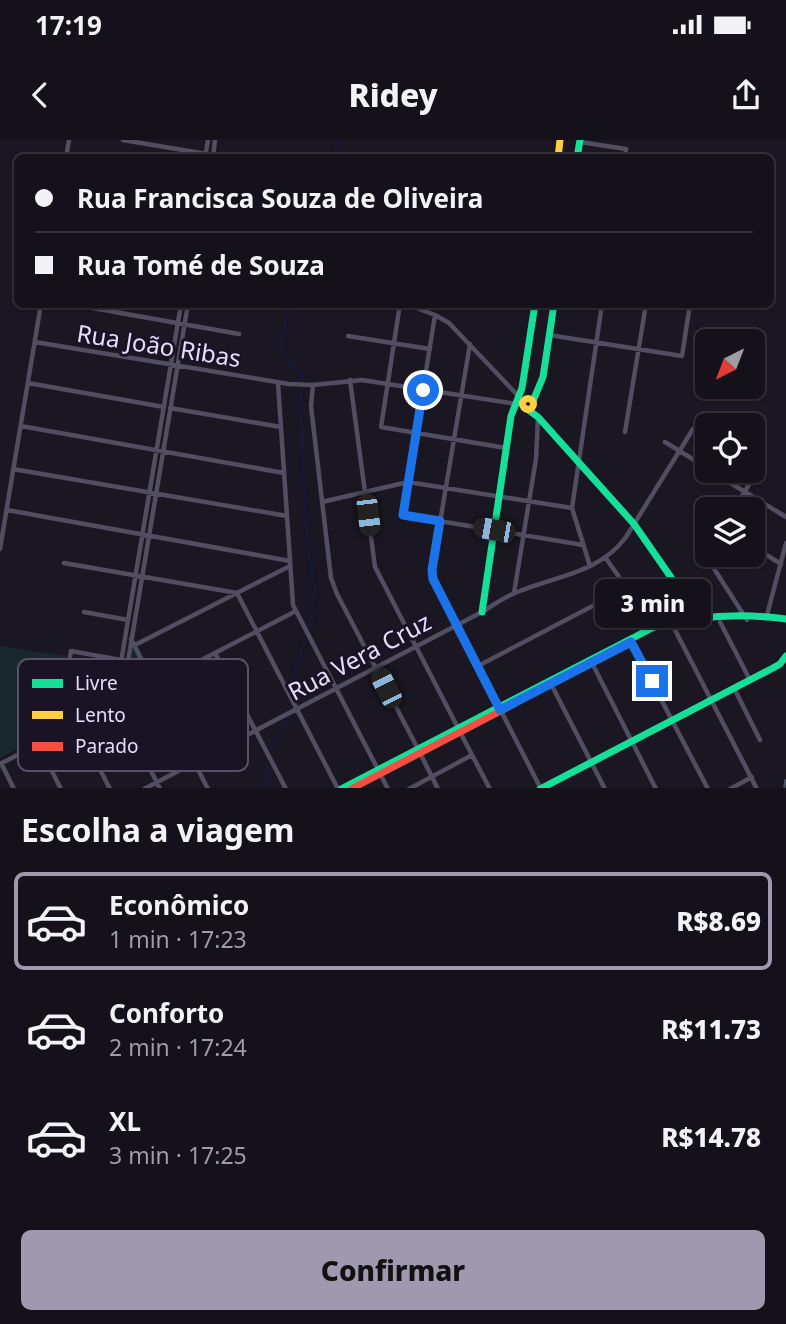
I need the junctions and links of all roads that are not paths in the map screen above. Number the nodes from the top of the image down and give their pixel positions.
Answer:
1 (122, 140) edge
2 (580, 141) edge
3 (196, 154) edge
4 (625, 154) edge
5 (40, 308) edge
6 (93, 308) edge
7 (180, 308) edge
8 (187, 308) edge
9 (399, 308) edge
10 (417, 308) edge
11 (535, 308) edge
12 (553, 308) edge
13 (601, 308) edge
14 (645, 308) edge
15 (689, 308) edge
16 (435, 315) junction
17 (178, 323) junction
18 (184, 324) junction
19 (239, 334) dead end
20 (549, 335) junction
21 (348, 336) dead end
22 (35, 342) junction
23 (596, 343) junction
24 (394, 344) junction
25 (470, 344) junction
26 (430, 349) junction
27 (639, 349) junction
28 (171, 365) junction
29 (177, 366) junction
30 (350, 380) junction
31 (28, 383) junction
32 (278, 383) junction
33 (387, 384) junction
34 (313, 385) junction
35 (423, 390) junction
36 (461, 396) junction
37 (524, 401) junction
38 (164, 407) junction
39 (170, 408) junction
40 (538, 417) junction
41 (21, 426) junction
42 (281, 427) junction
43 (693, 429) dead end
44 (625, 432) dead end
45 (416, 433) junction
46 (454, 439) junction
47 (665, 442) dead end
48 (506, 448) junction
49 (156, 450) junction
50 (163, 451) junction
51 (679, 451) junction
52 (695, 461) edge
53 (579, 463) junction
54 (13, 469) junction
55 (284, 473) junction
56 (408, 482) junction
57 (730, 483) edge
58 (750, 483) edge
59 (446, 488) junction
60 (745, 492) junction
61 (153, 493) junction
62 (365, 493) junction
63 (499, 497) junction
64 (742, 497) edge
65 (529, 501) junction
66 (322, 502) junction
67 (572, 508) junction
68 (6, 510) junction
69 (287, 516) junction
70 (786, 517) edge
71 (440, 521) junction
72 (634, 524) junction
73 (494, 530) junction
74 (142, 535) junction
75 (523, 535) junction
76 (149, 536) junction
77 (786, 543) edge
78 (583, 545) junction
79 (0, 549) edge
80 (765, 554) edge
81 (605, 557) junction
82 (64, 563) dead end
83 (290, 564) junction
84 (781, 564) junction
85 (590, 566) junction
86 (713, 567) edge
87 (135, 575) junction
88 (142, 576) junction
89 (627, 588) junction
90 (237, 593) junction
91 (514, 593) junction
92 (296, 611) junction
93 (84, 612) dead end
94 (482, 612) junction
95 (746, 618) junction
96 (767, 618) junction
97 (128, 620) junction
98 (702, 621) junction
99 (720, 621) junction
100 (786, 621) edge
101 (456, 626) junction
102 (673, 626) junction
103 (654, 627) junction
104 (126, 629) junction
105 (257, 631) junction
106 (131, 639) junction
107 (631, 642) junction
108 (134, 645) junction
109 (416, 647) junction
110 (215, 653) junction
111 (786, 656) edge
112 (70, 659) edge
113 (115, 659) edge
114 (121, 659) edge
115 (128, 659) edge
116 (142, 659) edge
117 (203, 659) edge
118 (218, 659) edge
119 (592, 663) junction
120 (478, 667) junction
121 (375, 668) junction
122 (750, 680) junction
123 (551, 684) junction
124 (336, 688) junction
125 (734, 688) junction
126 (711, 700) junction
127 (296, 709) junction
128 (500, 709) junction
129 (248, 715) edge
130 (672, 720) junction
131 (256, 730) junction
132 (459, 730) junction
133 (248, 734) edge
134 (760, 740) dead end
135 (632, 741) junction
136 (419, 751) junction
137 (18, 755) edge
138 (472, 755) junction
139 (592, 762) junction
140 (0, 764) edge
141 (52, 771) edge
142 (101, 771) edge
143 (151, 771) edge
144 (178, 771) edge
145 (199, 771) edge
146 (379, 771) junction
147 (432, 776) junction
148 (752, 777) junction
149 (157, 782) junction
150 (12, 788) edge
151 (60, 788) edge
152 (109, 788) edge
153 (146, 788) edge
154 (160, 788) edge
155 (208, 788) edge
156 (285, 788) edge
157 (338, 788) edge
158 (341, 788) edge
159 (353, 788) edge
160 (388, 788) edge
161 (411, 788) edge
162 (438, 788) edge
163 (488, 788) edge
164 (541, 788) edge
165 (605, 788) edge
166 (656, 788) edge
167 (707, 788) edge
168 (732, 788) edge
169 (757, 788) edge

1 - 3 street
2 - 4 street
5 - 22 street
6 - 17 street
7 - 17 street
8 - 18 street
9 - 24 street
10 - 16 street
11 - 37 main road
12 - 20 main road
13 - 23 street
14 - 27 street
15 - 27 street
16 - 25 street
16 - 26 street
17 - 18 street
17 - 28 street
18 - 19 street
18 - 29 street
20 - 23 street
20 - 37 main road
21 - 24 street
22 - 28 street, Rua João Ribas
22 - 31 street
23 - 27 street
23 - 53 street
24 - 26 street
24 - 33 street
25 - 36 street
25 - 37 street
26 - 35 street
27 - 44 street
28 - 29 street, Rua João Ribas
28 - 38 street
29 - 32 street, Rua João Ribas
29 - 39 street
30 - 33 street, Rua João Ribas
30 - 34 street, Rua João Ribas
30 - 62 street
31 - 38 street
31 - 41 street
32 - 34 street, Rua João Ribas
32 - 42 street
33 - 35 street, Rua João Ribas
33 - 45 street
34 - 66 street
35 - 36 street, Rua João Ribas
35 - 45 street
36 - 37 street, Rua João Ribas
36 - 46 street
37 - 40 main road
37 - 48 main road
38 - 49 street
39 - 42 street
39 - 50 street
40 - 53 main road
40 - 65 street
41 - 49 street
41 - 54 street
42 - 55 street
43 - 51 street, Rua Vera Cruz
45 - 46 street
45 - 56 street
46 - 48 street
46 - 59 street
47 - 51 street
48 - 63 main road
49 - 50 street
49 - 61 street
50 - 55 street
50 - 61 street
51 - 52 street
51 - 72 street, Rua Vera Cruz
53 - 67 street
53 - 72 main road
54 - 61 street
54 - 68 street
55 - 69 street
56 - 59 street
56 - 62 street
56 - 71 street
57 - 60 street
58 - 60 street
59 - 63 street
59 - 71 street
60 - 64 street
60 - 70 street
61 - 69 street
61 - 74 street
61 - 76 street
62 - 66 street
62 - 109 street
63 - 65 street
63 - 73 main road
65 - 67 street
65 - 75 street
66 - 121 street
67 - 78 street
68 - 74 street
68 - 79 street
69 - 83 street
71 - 73 street
71 - 101 street
72 - 81 street, Rua Vera Cruz
72 - 98 main road
73 - 75 street
73 - 94 main road
74 - 76 street
74 - 87 street
75 - 78 street
75 - 91 street
76 - 83 street
76 - 88 street
77 - 84 street
78 - 85 street
80 - 84 street
81 - 85 street, Rua Vera Cruz
81 - 89 street
82 - 87 street
83 - 90 street
83 - 92 street
84 - 96 street
85 - 91 street, Rua Vera Cruz
86 - 95 street
87 - 88 street
87 - 97 street
88 - 90 street
88 - 106 street
89 - 103 street
89 - 120 street
90 - 105 street
90 - 108 street
91 - 94 street, Rua Vera Cruz
92 - 105 street
92 - 124 street
93 - 97 street
94 - 101 street, Rua Vera Cruz
95 - 96 main road
95 - 98 main road
95 - 99 main road
96 - 100 main road
97 - 104 street
98 - 99 main road
98 - 102 main road
98 - 103 main road
99 - 122 street
101 - 109 street, Rua Vera Cruz
101 - 120 main road
102 - 107 main road
102 - 126 street
103 - 128 main road
104 - 106 street
104 - 114 street
105 - 110 street
105 - 127 street
106 - 108 street
106 - 115 street
107 - 119 main road
107 - 130 street
108 - 116 street
109 - 121 street, Rua Vera Cruz
109 - 132 street
110 - 117 street
110 - 118 street
111 - 122 main road
112 - 113 street
119 - 123 main road
119 - 135 street
120 - 128 main road
121 - 124 street, Rua Vera Cruz
121 - 136 street
122 - 125 main road
123 - 128 main road
123 - 139 street
124 - 127 street, Rua Vera Cruz
124 - 146 street
125 - 126 main road
125 - 134 street
126 - 130 main road
126 - 148 street
127 - 131 street, Rua Vera Cruz
127 - 157 street
128 - 132 main road
128 - 164 street
129 - 131 street
130 - 135 main road
130 - 167 street
131 - 133 street, Rua Vera Cruz
131 - 156 street
132 - 136 main road
132 - 138 street
135 - 139 main road
135 - 166 street
136 - 146 main road
136 - 147 street
137 - 140 street
138 - 147 street
138 - 163 street
139 - 164 main road
139 - 165 street
140 - 150 street
141 - 151 street
142 - 152 street
143 - 149 street
144 - 149 street, Rua Vera Cruz
145 - 155 street
146 - 158 main road
146 - 159 main road
146 - 160 street
147 - 161 street
147 - 162 street
148 - 168 street
148 - 169 street
149 - 153 street, Rua Vera Cruz
149 - 154 street

